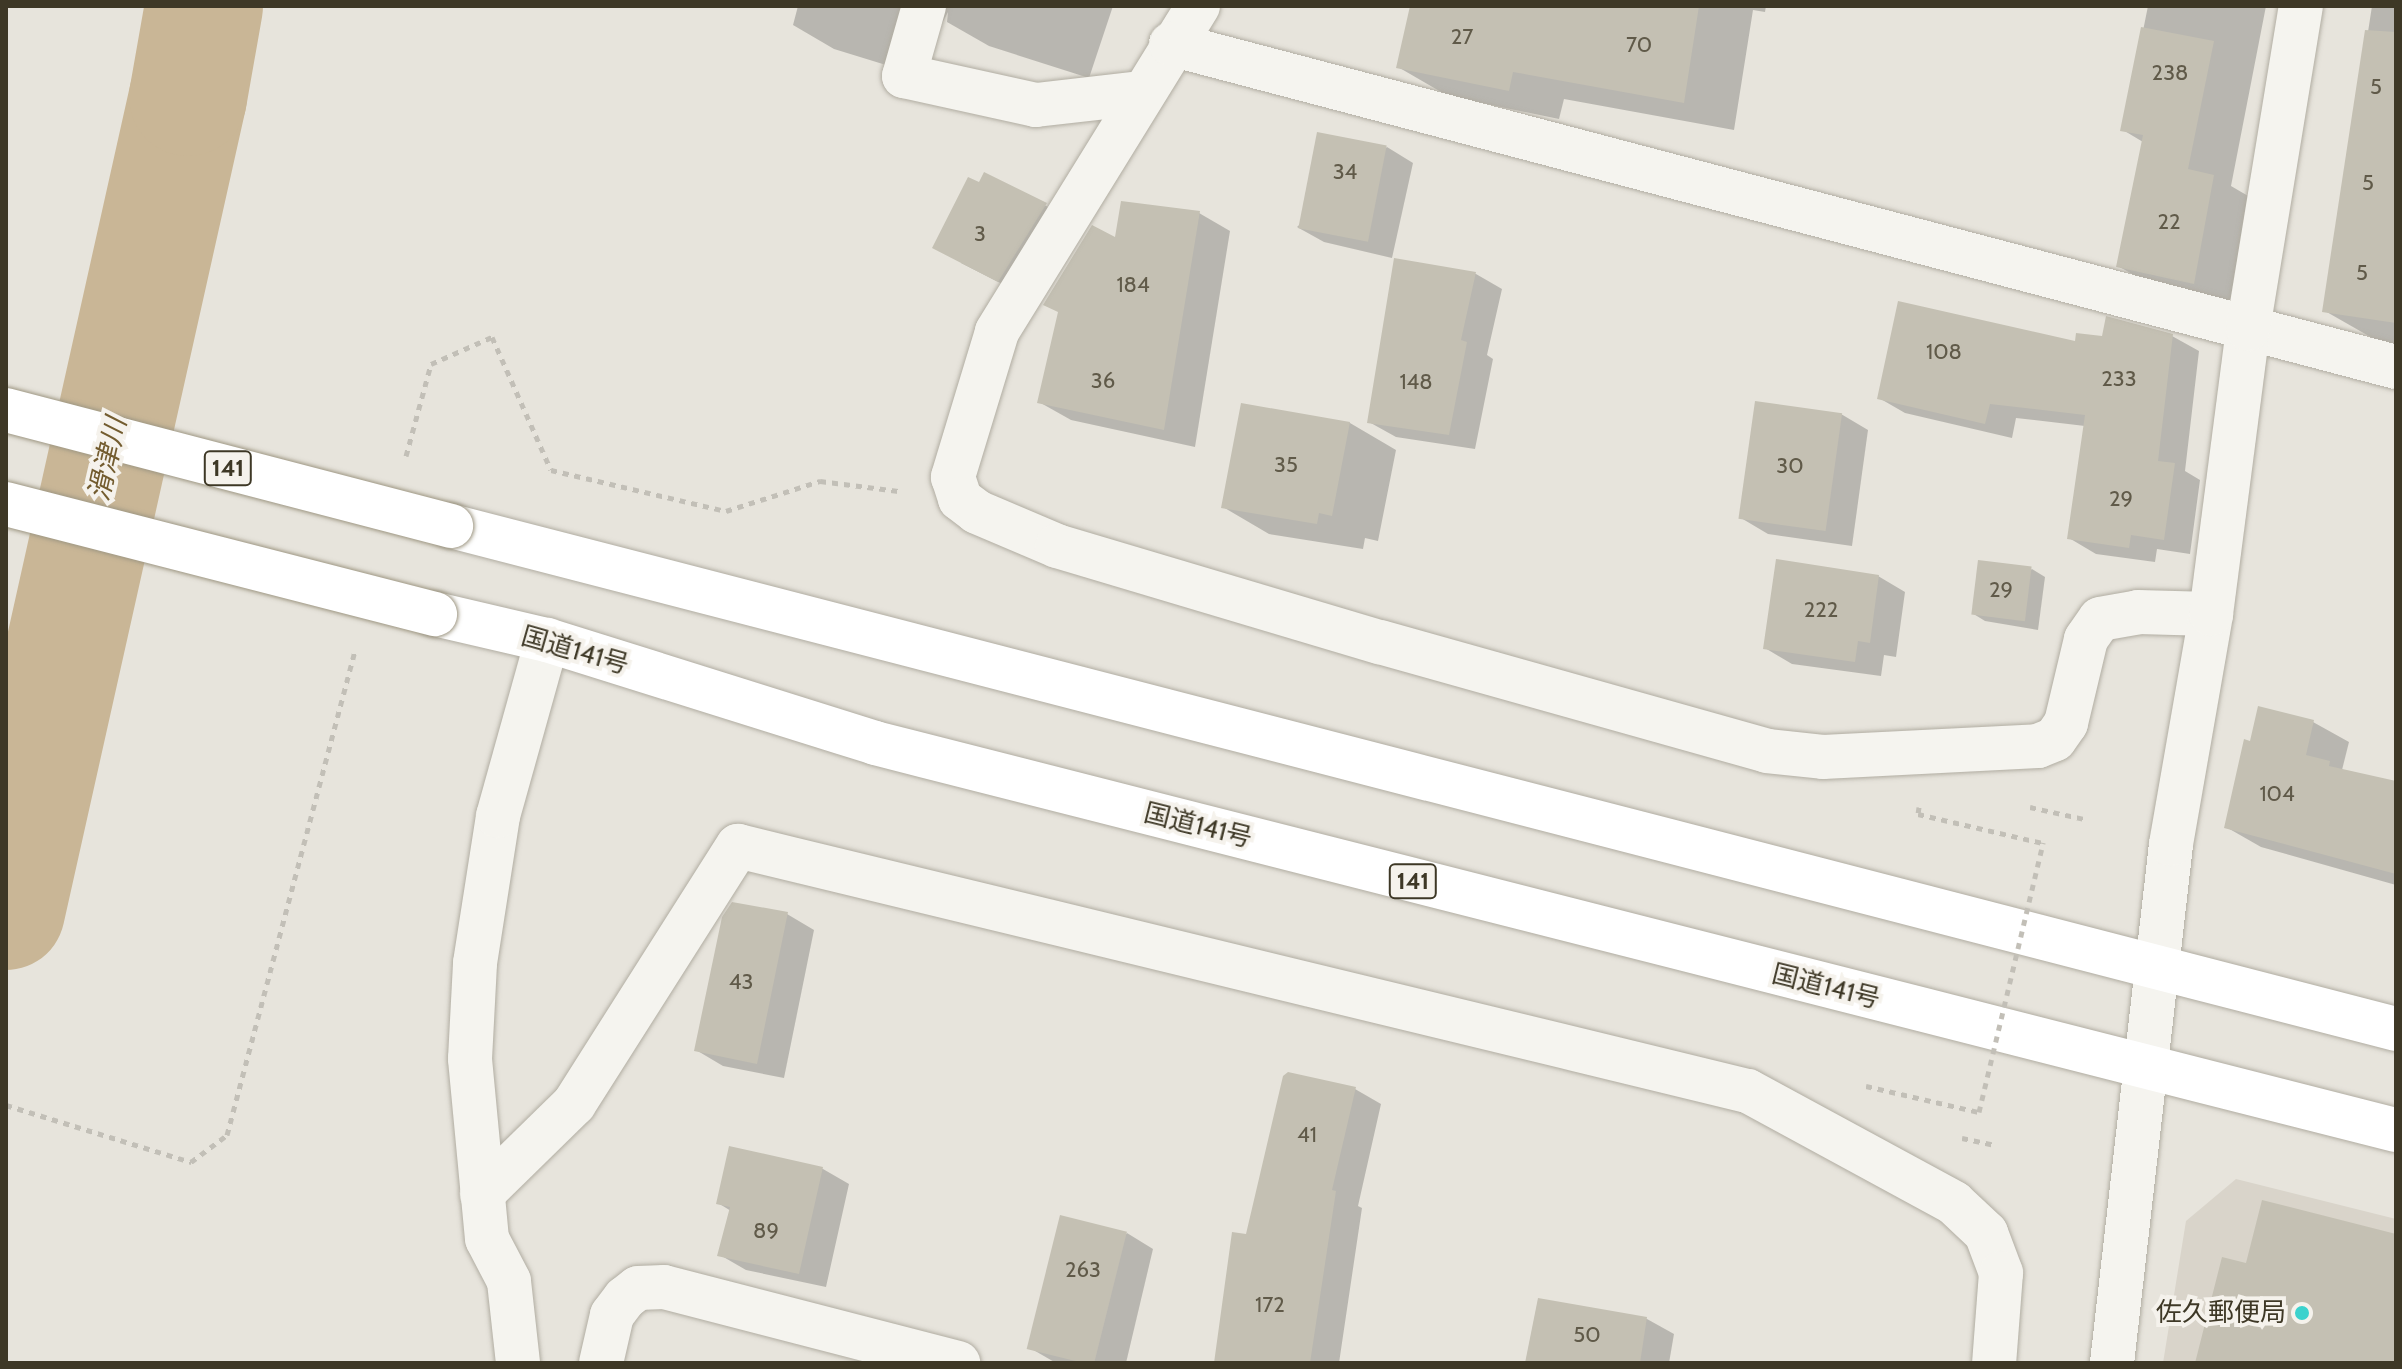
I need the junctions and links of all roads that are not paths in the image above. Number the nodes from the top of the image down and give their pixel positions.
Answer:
1 (924, 6) edge
2 (1198, 6) edge
3 (2301, 6) edge
4 (1171, 44) junction
5 (1142, 93) junction
6 (2248, 329) junction
7 (2396, 367) edge
8 (6, 410) edge
9 (6, 504) edge
10 (2211, 614) junction
11 (547, 640) junction
12 (2156, 968) junction
13 (2396, 1029) edge
14 (2145, 1070) junction
15 (2396, 1130) edge
16 (482, 1194) junction
17 (518, 1363) edge
18 (601, 1363) edge
19 (958, 1363) edge
20 (1994, 1363) edge
21 (2112, 1363) edge

1 - 5 street
2 - 4 street
3 - 6 street
4 - 5 street
4 - 6 street
5 - 10 street
6 - 7 street
6 - 10 street
8 - 12 highway, 141, bridge
9 - 11 highway, 国道141号 / 141, bridge
10 - 12 street
11 - 14 highway, 国道141号 / 141
11 - 16 street
12 - 13 highway, 141
12 - 14 street
14 - 15 highway, 国道141号 / 141
14 - 21 street
16 - 17 street
16 - 20 street
18 - 19 street

